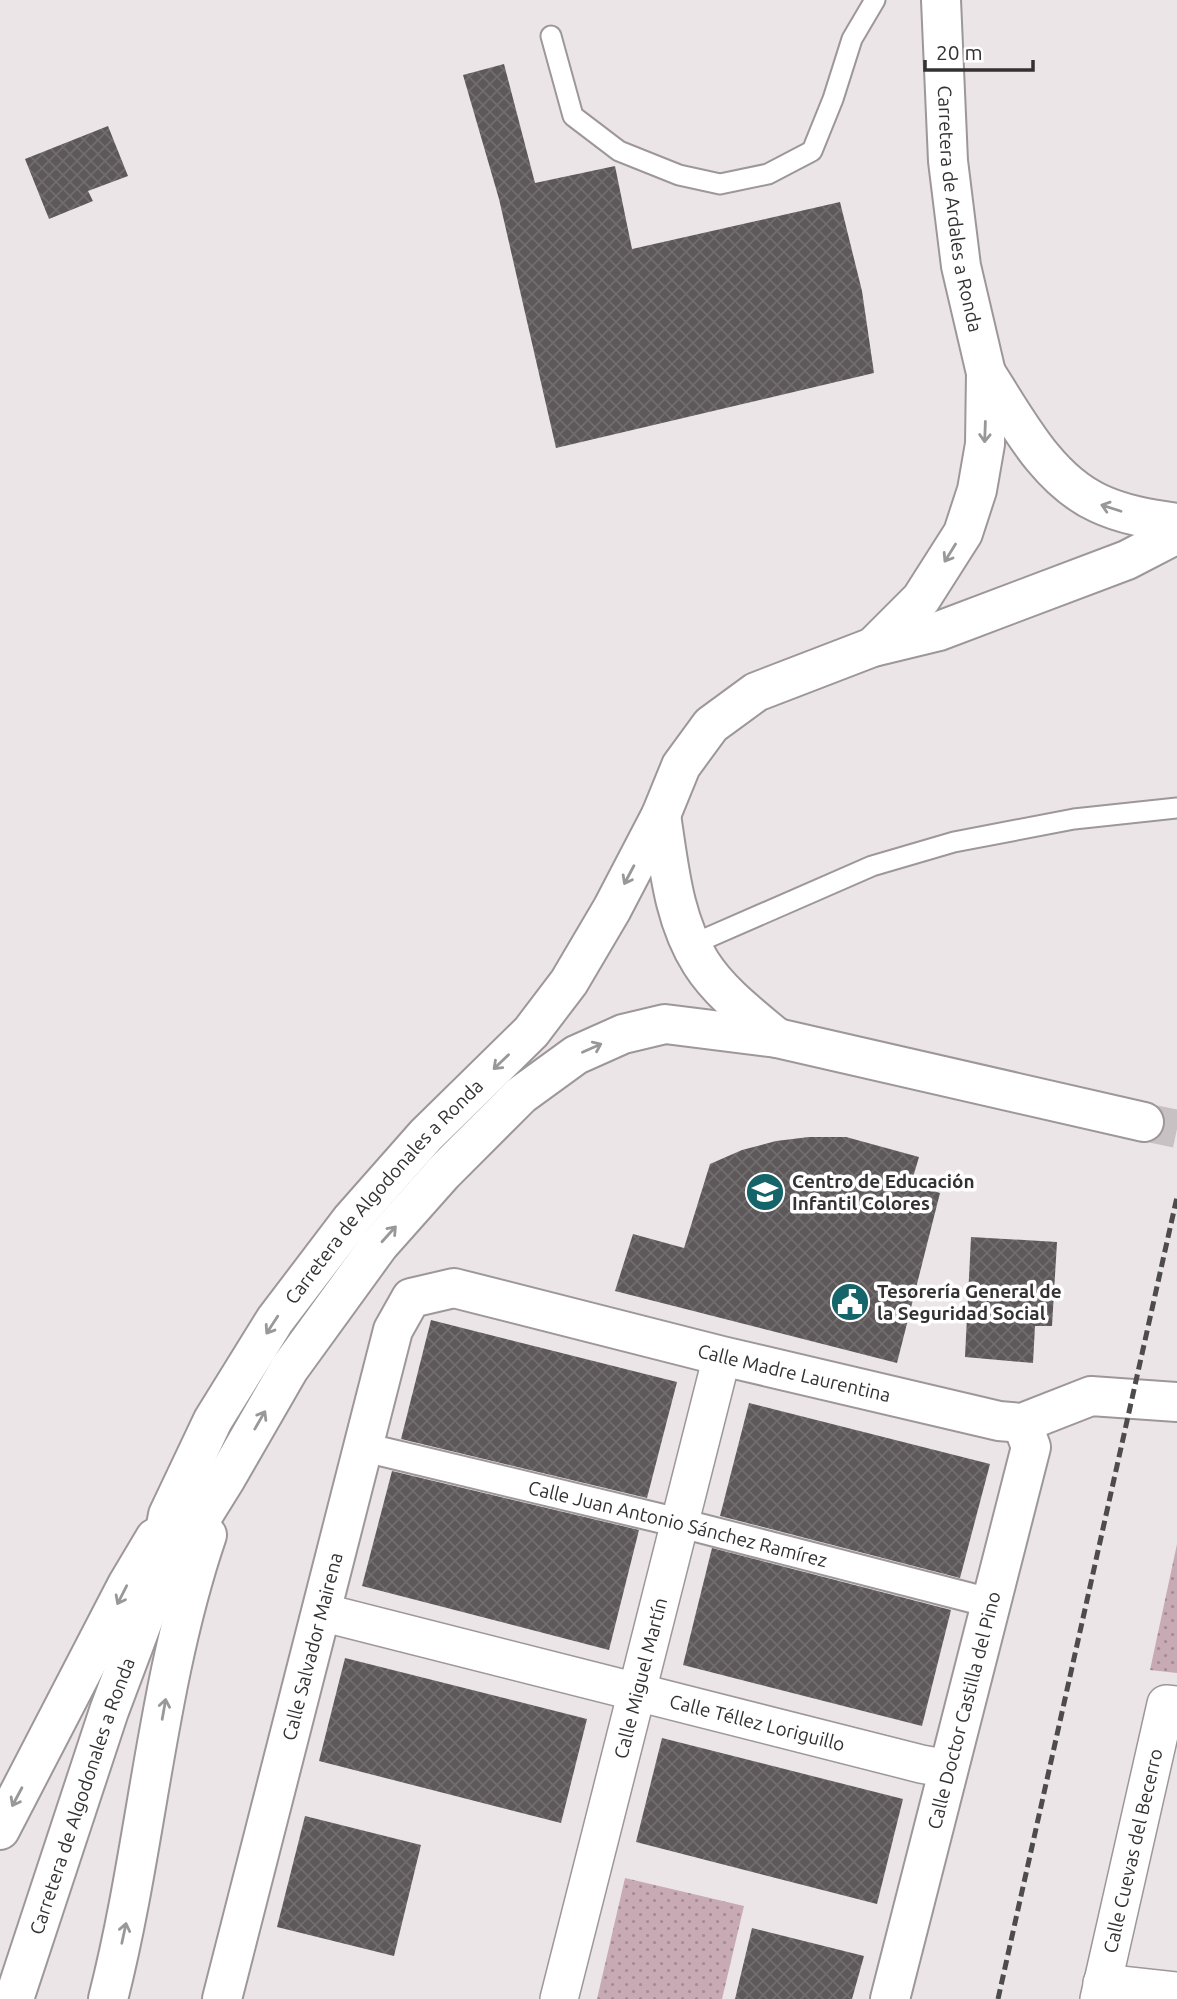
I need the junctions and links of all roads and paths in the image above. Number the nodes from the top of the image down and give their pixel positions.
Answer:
1 (876, 0) edge
2 (941, 0) edge
3 (551, 36) dead end
4 (986, 373) junction
5 (1177, 523) edge
6 (1177, 534) edge
7 (873, 647) junction
8 (1177, 808) edge
9 (661, 815) junction
10 (691, 945) junction
11 (777, 1038) junction
12 (1144, 1122) tunnel mouth
13 (411, 1298) joint
14 (722, 1356) junction
15 (1177, 1402) edge
16 (1022, 1423) junction
17 (363, 1447) junction
18 (225, 1480) junction
19 (168, 1515) junction
20 (680, 1523) junction
21 (153, 1594) junction
22 (991, 1603) junction
23 (321, 1612) junction
24 (636, 1693) junction
25 (1171, 1704) edge
26 (948, 1769) junction
27 (0, 1830) edge
28 (1101, 1991) edge
29 (1177, 1992) edge
30 (14, 1999) edge
31 (108, 1999) edge
32 (222, 1999) edge
33 (559, 1999) edge
34 (890, 1999) edge

1 - 3 lane
2 - 4 main road, Carretera de Ardales a Ronda
5 -> 4 main road
4 -> 7 main road
6 - 7 main road, Carretera de Algodonales a Ronda
7 - 9 main road, Carretera de Algodonales a Ronda
8 - 10 lane
9 - 10 main road
9 -> 19 main road, Carretera de Algodonales a Ronda
10 - 11 main road
11 - 12 main road, Carretera de Algodonales a Ronda
18 -> 11 main road, Carretera de Algodonales a Ronda
13 - 14 main road, Calle Madre Laurentina
13 - 17 main road, Calle Salvador Mairena
14 - 16 main road, Calle Madre Laurentina
14 - 20 street, Calle Miguel Martín
15 - 16 main road
16 - 22 main road, Calle Doctor Castilla del Pino
17 - 20 street, Calle Juan Antonio Sánchez Ramírez
17 - 23 main road, Calle Salvador Mairena
18 - 21 main road, Carretera de Algodonales a Ronda
31 -> 18 main road
19 - 21 main road, Carretera de Algodonales a Ronda
19 -> 27 main road
20 - 22 street, Calle Juan Antonio Sánchez Ramírez
20 - 24 street, Calle Miguel Martín
21 - 30 main road, Carretera de Algodonales a Ronda
22 - 26 main road, Calle Doctor Castilla del Pino
23 - 24 street, Calle Téllez Loriguillo
23 - 32 main road, Calle Salvador Mairena
24 - 26 street, Calle Téllez Loriguillo
24 - 33 street, Calle Miguel Martín
25 - 28 street, Calle Cuevas del Becerro
26 - 34 main road, Calle Doctor Castilla del Pino
28 - 29 street

